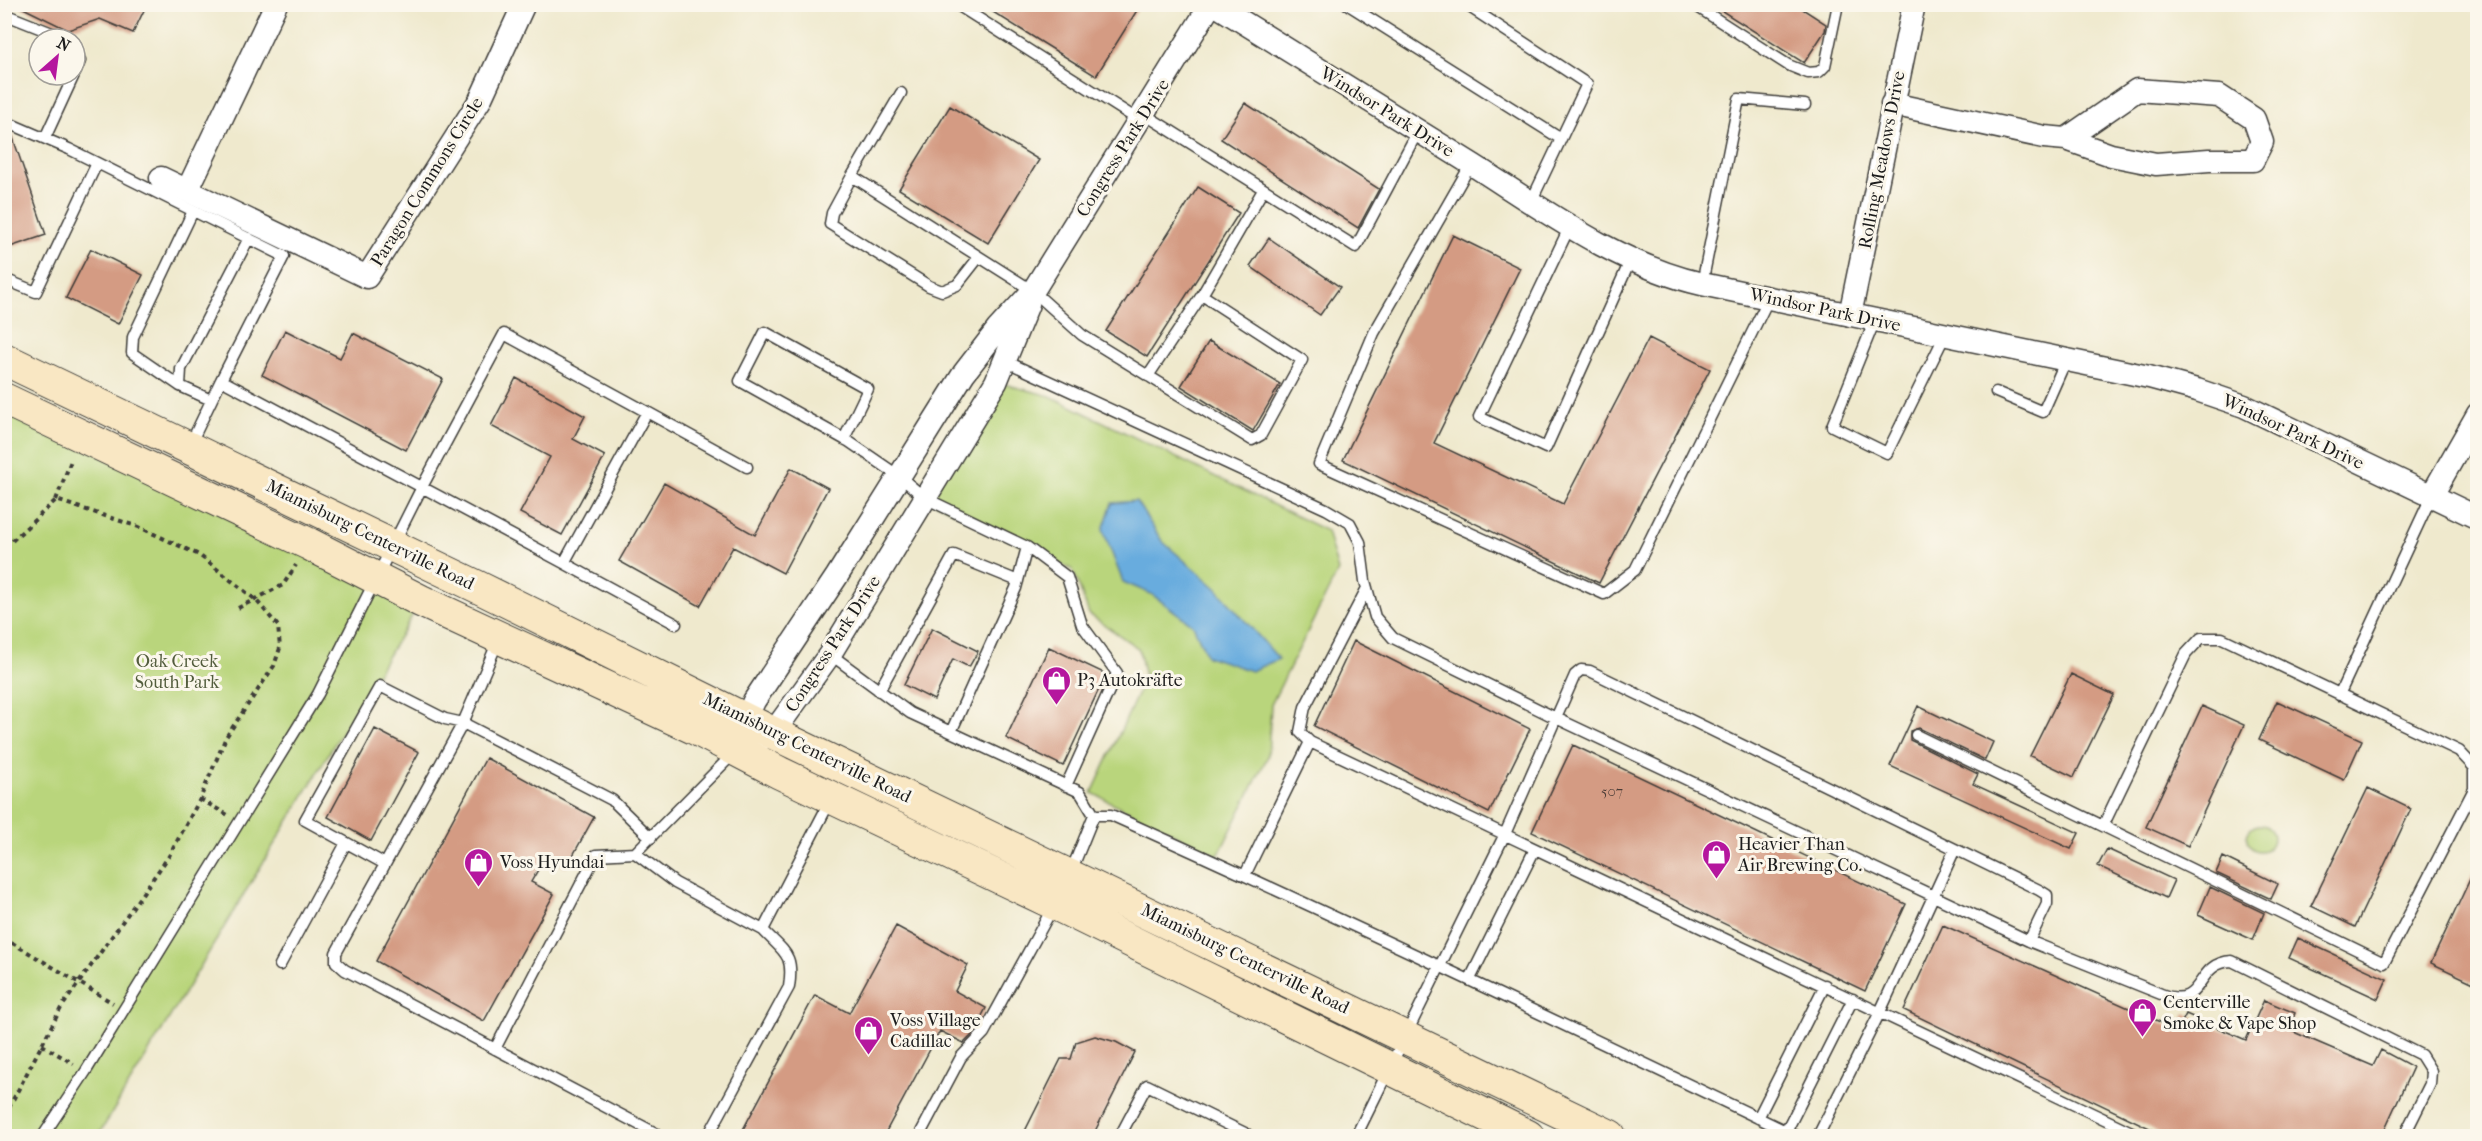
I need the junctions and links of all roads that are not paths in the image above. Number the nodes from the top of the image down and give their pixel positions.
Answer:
1 (276, 4) edge
2 (524, 4) edge
3 (956, 4) edge
4 (1213, 4) edge
5 (1347, 4) edge
6 (1465, 4) edge
7 (1693, 4) edge
8 (1838, 4) edge
9 (1914, 4) edge
10 (4, 14) edge
11 (37, 27) edge
12 (69, 87) edge
13 (901, 93) dead end
14 (1892, 104) junction
15 (1805, 105) dead end
16 (1142, 118) junction
17 (4, 121) edge
18 (1418, 131) junction
19 (45, 138) junction
20 (1561, 139) junction
21 (2066, 139) junction
22 (98, 163) junction
23 (1471, 164) junction
24 (852, 176) junction
25 (161, 178) dead end
26 (1263, 190) junction
27 (191, 200) junction
28 (1531, 202) junction
29 (1570, 226) junction
30 (249, 238) junction
31 (979, 257) junction
32 (1630, 259) junction
33 (4, 279) edge
34 (1702, 284) junction
35 (1033, 291) junction
36 (1202, 295) junction
37 (1769, 298) junction
38 (1850, 315) junction
39 (1875, 320) junction
40 (1945, 334) junction
41 (983, 348) junction
42 (4, 359) edge
43 (2066, 360) junction
44 (1005, 361) junction
45 (1148, 376) junction
46 (221, 380) junction
47 (180, 386) junction
48 (1996, 392) dead end
49 (4, 399) edge
50 (211, 400) junction
51 (647, 412) junction
52 (2478, 414) edge
53 (844, 439) junction
54 (188, 448) junction
55 (747, 467) dead end
56 (899, 476) junction
57 (174, 479) junction
58 (422, 488) junction
59 (2432, 495) junction
60 (926, 498) junction
61 (2478, 518) edge
62 (393, 546) junction
63 (1027, 548) junction
64 (564, 563) junction
65 (378, 578) junction
66 (1018, 581) junction
67 (1367, 588) junction
68 (676, 624) dead end
69 (500, 638) junction
70 (830, 654) junction
71 (879, 691) junction
72 (2339, 695) junction
73 (1556, 718) junction
74 (746, 719) junction
75 (463, 723) junction
76 (951, 732) junction
77 (773, 734) junction
78 (1916, 735) dead end
79 (1310, 742) junction
80 (738, 750) junction
81 (1066, 786) junction
82 (831, 798) junction
83 (1094, 814) junction
84 (2103, 826) junction
85 (1505, 834) junction
86 (651, 838) junction
87 (346, 843) junction
88 (1535, 849) junction
89 (1955, 849) junction
90 (635, 853) junction
91 (385, 864) junction
92 (1070, 875) junction
93 (1245, 875) junction
94 (1935, 896) junction
95 (1055, 904) junction
96 (763, 930) junction
97 (2029, 941) junction
98 (280, 965) dead end
99 (1441, 965) junction
100 (1470, 980) junction
101 (1825, 985) junction
102 (1853, 999) junction
103 (1880, 1012) junction
104 (1406, 1037) junction
105 (495, 1049) junction
106 (1390, 1068) junction
107 (1758, 1118) junction
108 (1233, 1132) edge
109 (1788, 1135) edge
110 (43, 1137) edge
111 (662, 1137) edge
112 (708, 1137) edge
113 (919, 1137) edge
114 (1120, 1137) edge
115 (1251, 1137) edge
116 (1356, 1137) edge
117 (1528, 1137) edge
118 (1610, 1137) edge
119 (1818, 1137) edge
120 (2140, 1137) edge
121 (2404, 1137) edge

1 - 27 street
2 - 27 street, Paragon Commons Circle
3 - 16 lane
4 - 16 street, Congress Park Drive
4 - 18 street, Windsor Park Drive
5 - 20 lane
6 - 20 lane
7 - 8 lane
9 - 14 street, Rolling Meadows Drive
10 - 11 lane
12 - 19 lane
13 - 24 lane
14 - 21 street
14 - 38 street, Rolling Meadows Drive
15 - 34 lane
16 - 26 lane
16 - 35 street, Congress Park Drive
17 - 19 lane
18 - 23 street, Windsor Park Drive
18 - 26 lane
19 - 22 lane
20 - 28 lane
21 - 21 street
22 - 27 lane
22 - 33 lane
23 - 28 street, Windsor Park Drive
23 - 37 lane
24 - 31 lane
24 - 31 lane
25 - 27 street, Paragon Commons Circle
26 - 36 lane
27 - 30 lane
27 - 47 lane
28 - 29 street, Windsor Park Drive
29 - 32 street, Windsor Park Drive
29 - 32 lane
30 - 46 lane
30 - 47 lane
31 - 35 lane
32 - 34 street, Windsor Park Drive
34 - 37 street, Windsor Park Drive
35 - 41 street, Congress Park Drive
35 - 44 street, Congress Park Drive
35 - 45 lane
36 - 45 lane
36 - 45 lane
37 - 38 street, Windsor Park Drive
38 - 39 street, Windsor Park Drive
39 - 40 street, Windsor Park Drive
39 - 40 lane
40 - 43 street, Windsor Park Drive
41 - 44 lane
41 - 56 street, Congress Park Drive
42 - 54 main road, Miamisburg Centerville Road
43 - 48 lane
43 - 59 street, Windsor Park Drive
44 - 60 street, Congress Park Drive
44 - 67 lane
46 - 50 lane
46 - 58 lane
47 - 50 lane
49 - 57 main road, Miamisburg Centerville Road
50 - 54 lane
51 - 55 lane
51 - 58 lane
51 - 64 lane
52 - 59 street
53 - 53 lane
53 - 56 lane
54 - 57 main road
54 - 62 main road, Miamisburg Centerville Road
56 - 60 lane
56 - 74 street, Congress Park Drive
57 - 65 main road, Miamisburg Centerville Road
58 - 62 lane
58 - 64 lane
59 - 61 street, Windsor Park Drive
59 - 72 lane
60 - 63 lane
60 - 70 street, Congress Park Drive
62 - 65 lane
62 - 74 main road, Miamisburg Centerville Road
63 - 66 lane
63 - 81 lane
64 - 68 lane
65 - 69 main road, Miamisburg Centerville Road
65 - 110 lane
66 - 71 lane
66 - 76 lane
67 - 73 lane
67 - 79 lane
69 - 75 lane
69 - 80 main road, Miamisburg Centerville Road
70 - 71 lane
70 - 77 street, Congress Park Drive
71 - 76 lane
72 - 84 lane
72 - 84 lane
73 - 85 lane
73 - 89 lane
73 - 94 lane
74 - 77 main road, Miamisburg Centerville Road
74 - 80 street, Congress Park Drive
75 - 86 lane
75 - 87 lane
75 - 91 lane
76 - 81 lane
77 - 80 street, Congress Park Drive
77 - 92 main road, Miamisburg Centerville Road
78 - 84 lane
79 - 85 lane
79 - 93 lane
80 - 82 main road, Miamisburg Centerville Road
80 - 86 lane
81 - 83 lane
82 - 95 main road, Miamisburg Centerville Road
82 - 96 lane
83 - 92 lane
83 - 93 lane
85 - 88 lane
85 - 99 lane
86 - 90 lane
87 - 91 lane
87 - 98 lane
88 - 100 lane
88 - 101 lane
89 - 94 lane
89 - 97 lane
90 - 96 lane
90 - 105 lane
91 - 105 lane
92 - 95 main road
92 - 104 main road, Miamisburg Centerville Road
93 - 99 lane
94 - 97 lane
94 - 103 lane
95 - 106 main road, Miamisburg Centerville Road
95 - 113 lane
96 - 112 lane
97 - 121 lane
99 - 100 lane
99 - 104 lane
100 - 107 lane
101 - 102 lane
101 - 107 lane
102 - 103 lane
102 - 109 lane
103 - 119 lane
103 - 120 lane
104 - 106 lane
104 - 118 main road, Miamisburg Centerville Road
105 - 111 lane
106 - 116 lane
106 - 117 main road, Miamisburg Centerville Road
107 - 109 lane
108 - 114 lane
108 - 115 lane

